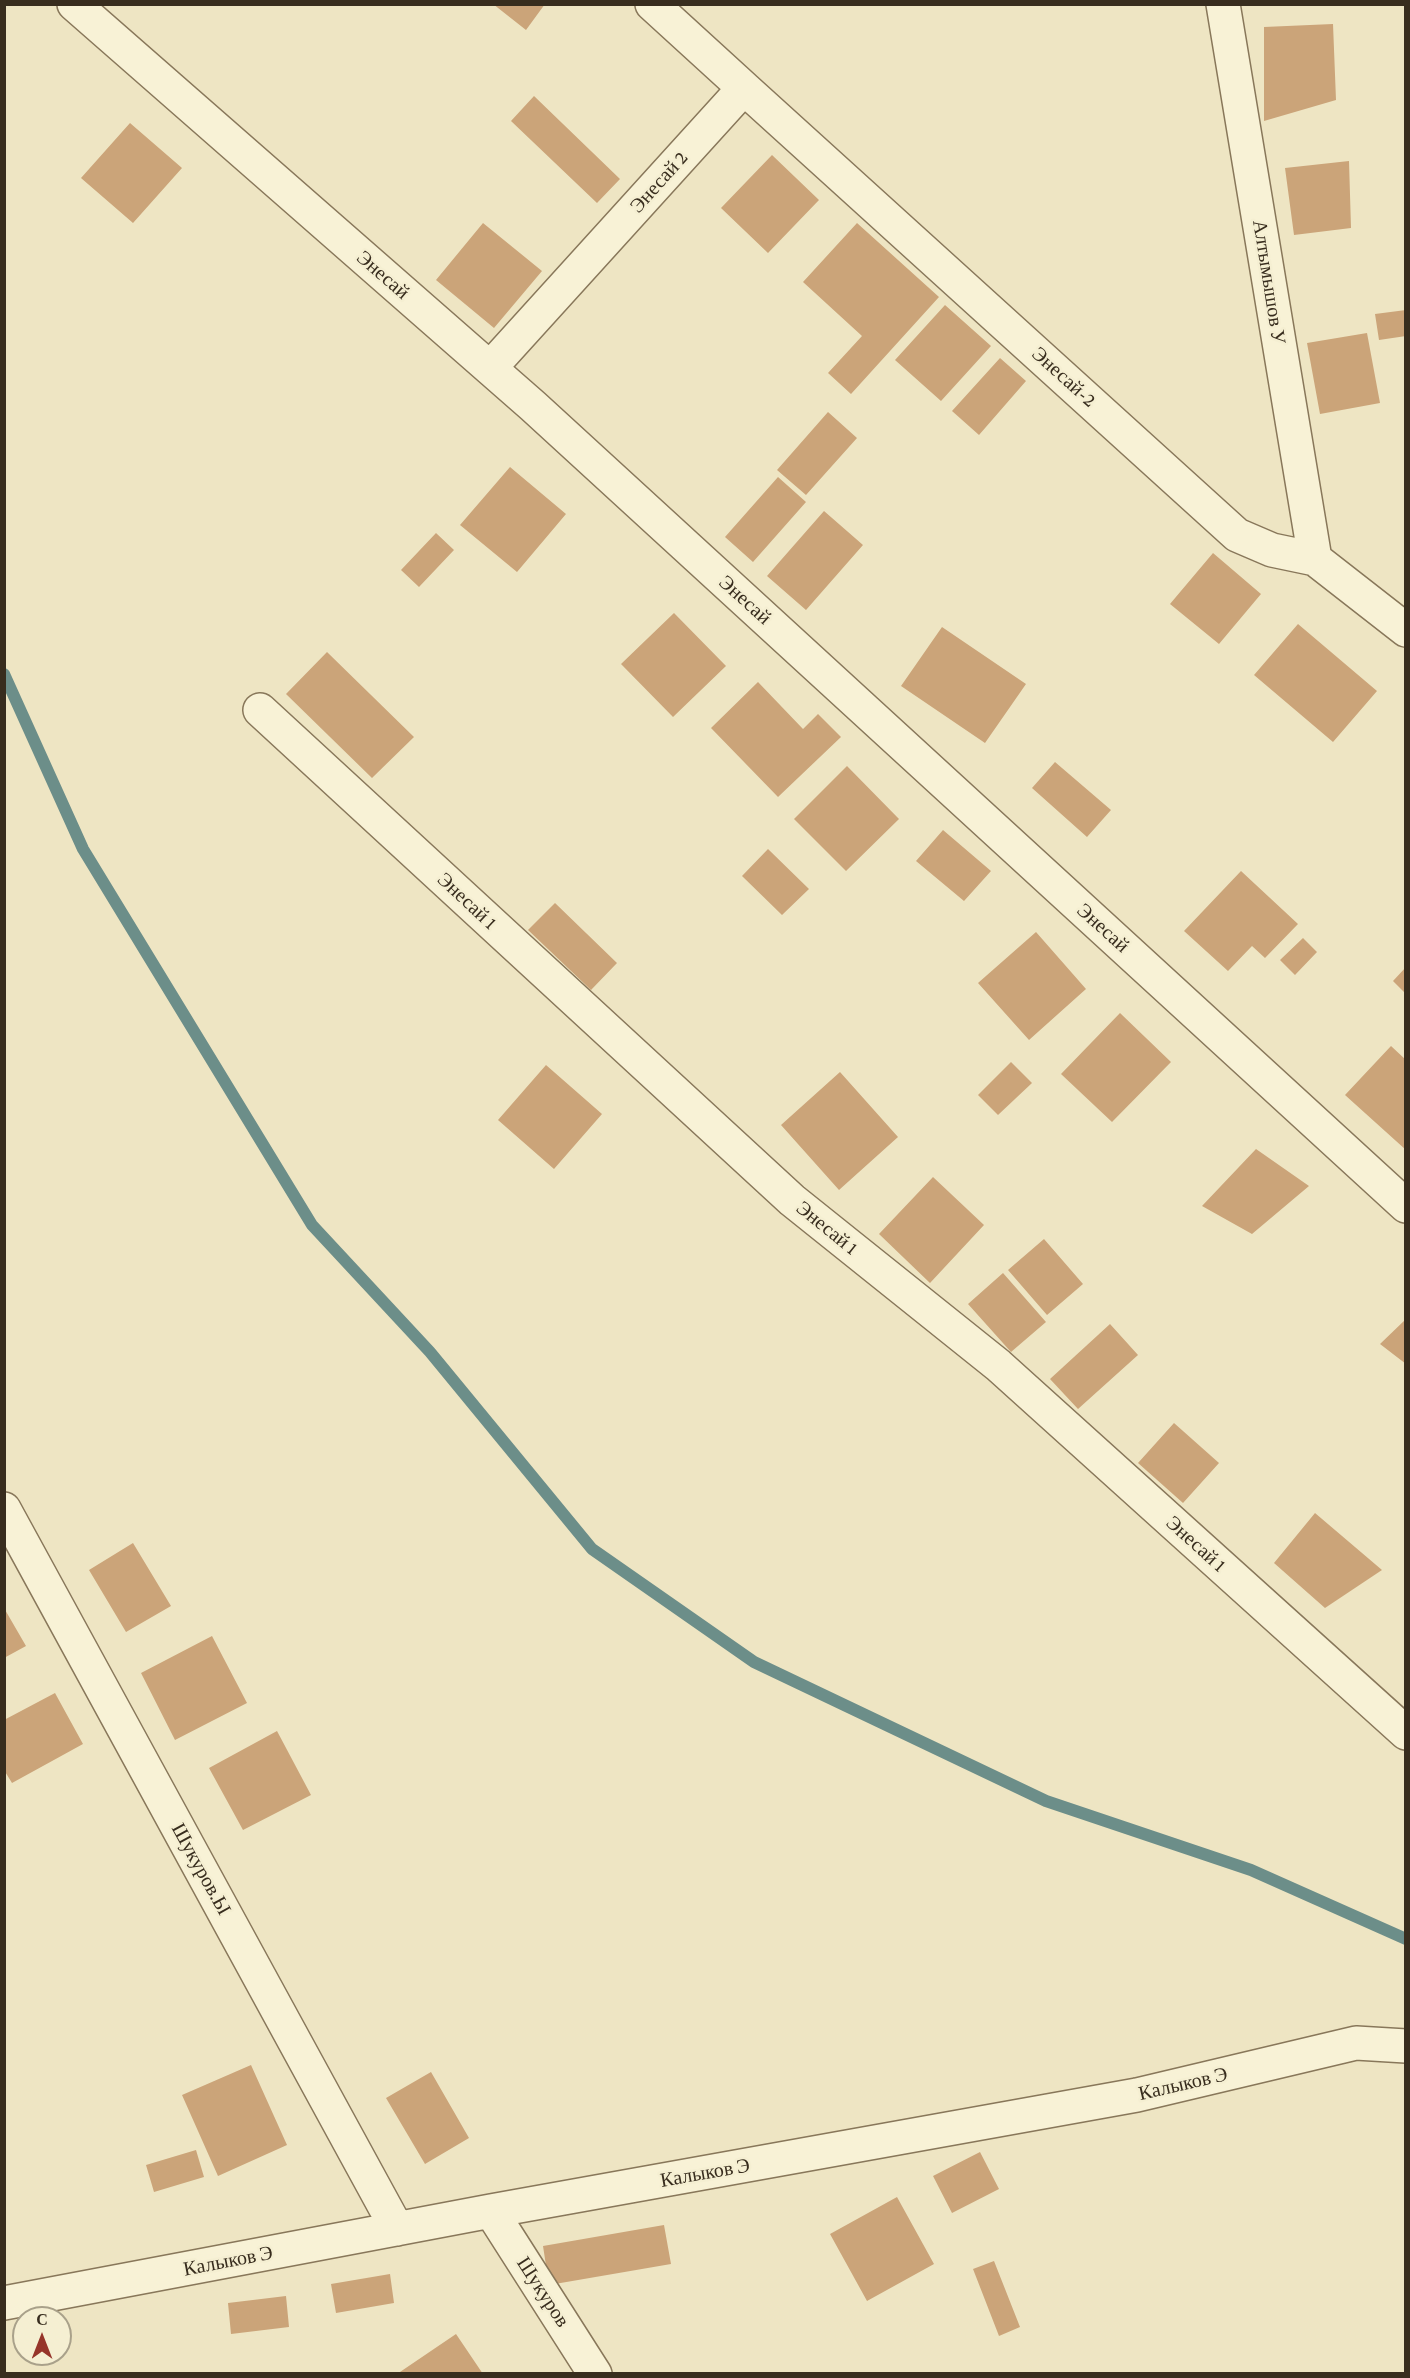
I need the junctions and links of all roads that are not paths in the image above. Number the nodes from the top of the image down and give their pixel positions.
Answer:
1 (74, 4) edge
2 (652, 4) edge
3 (1223, 4) edge
4 (744, 87) junction
5 (490, 368) junction
6 (1315, 559) junction
7 (1406, 630) edge
8 (260, 710) dead end
9 (1406, 1206) edge
10 (4, 1509) edge
11 (1406, 1734) edge
12 (1406, 2046) edge
13 (491, 2211) junction
14 (397, 2229) junction
15 (4, 2303) edge
16 (595, 2373) edge

1 - 5 street, Энесай
2 - 4 street
3 - 6 street, Алтымышов У
4 - 5 street, Энесай 2
4 - 6 street, Энесай-2
5 - 9 street, Энесай
6 - 7 street, Энесай-2
8 - 11 street, Энесай 1
10 - 14 street, Шукуров.Ы
12 - 13 street, Калыков Э
13 - 14 street, Калыков Э
13 - 16 street, Шукуров
14 - 15 street, Калыков Э

